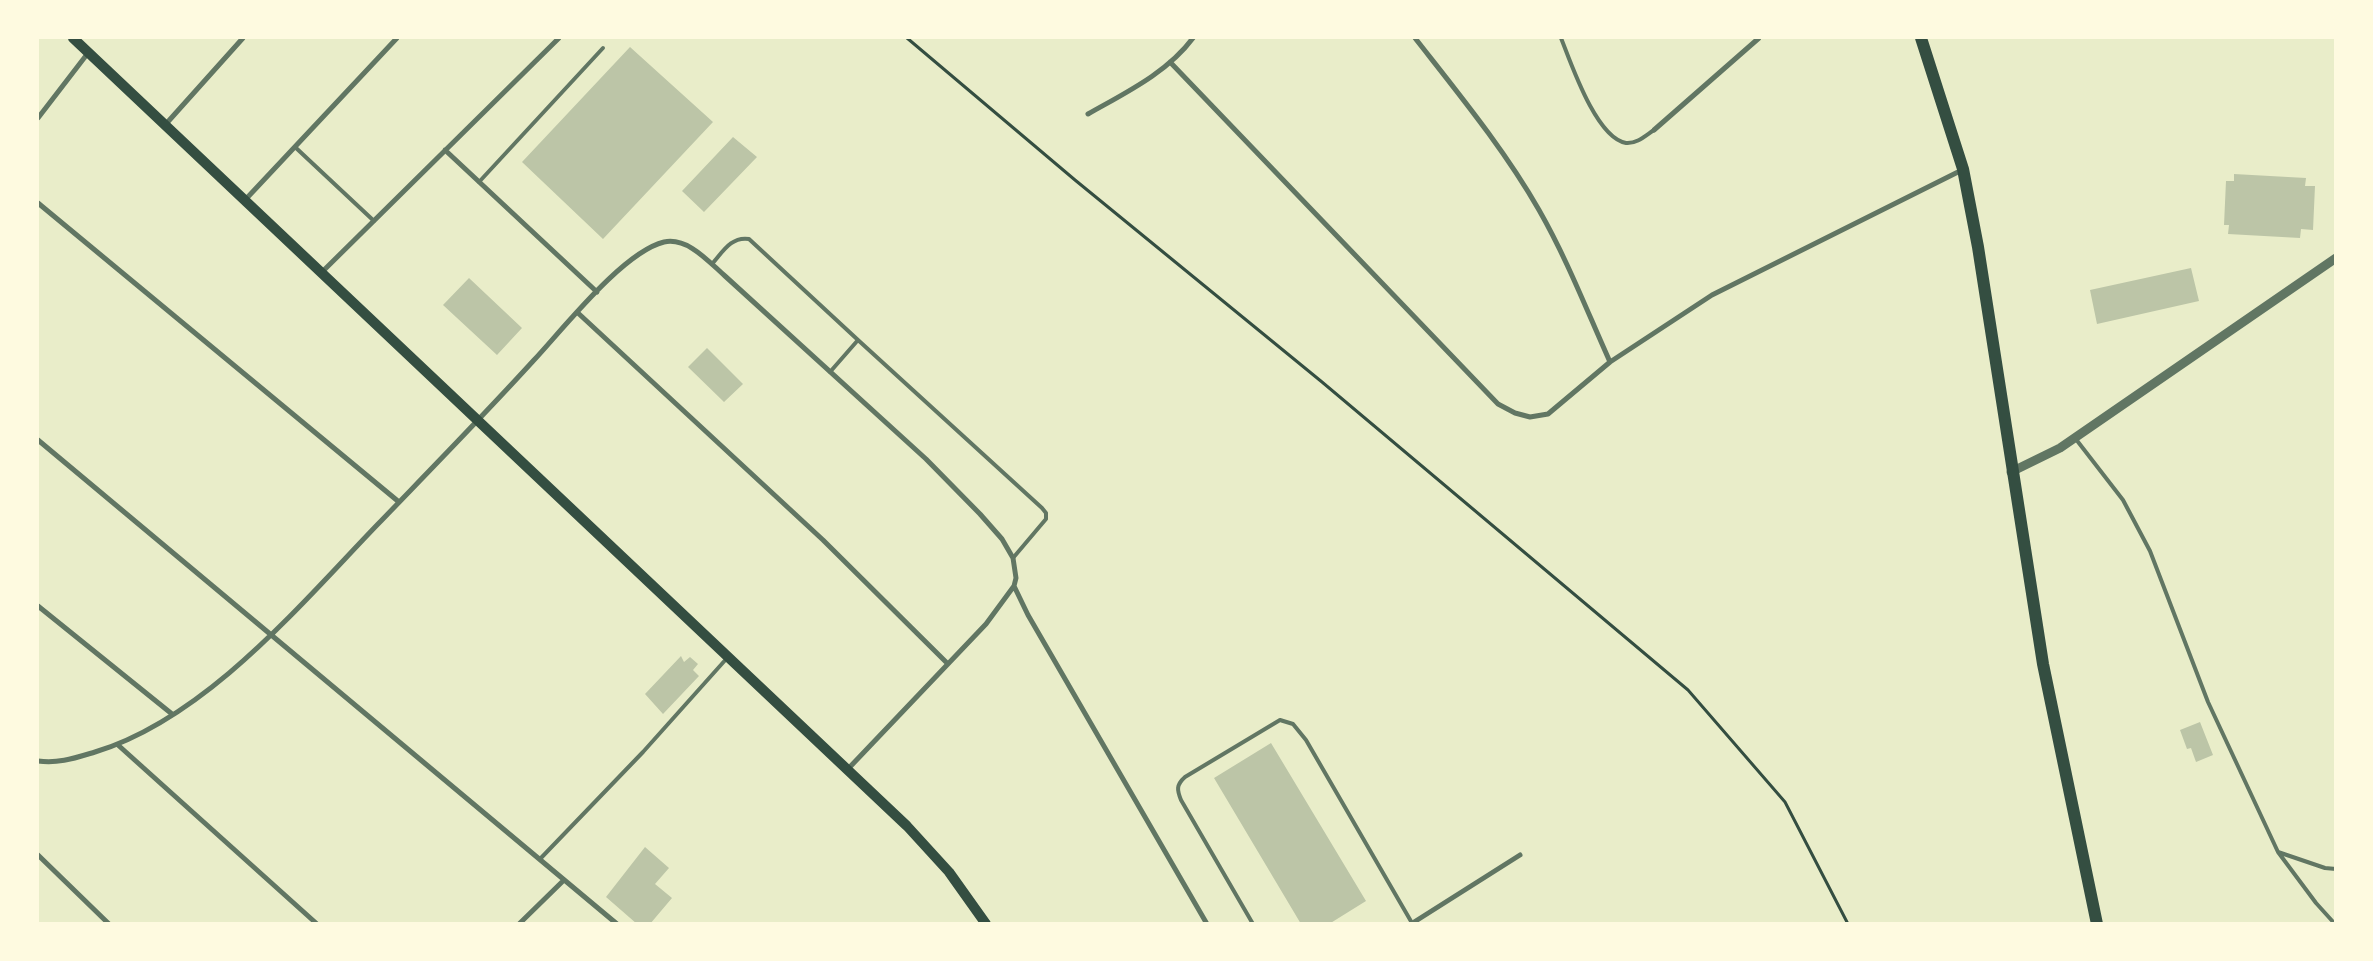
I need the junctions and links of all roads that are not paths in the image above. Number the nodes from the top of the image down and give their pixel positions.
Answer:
1 (73, 38) edge
2 (242, 38) edge
3 (397, 38) edge
4 (559, 38) edge
5 (1193, 38) edge
6 (1415, 38) edge
7 (1561, 38) edge
8 (1759, 38) edge
9 (1921, 38) edge
10 (603, 48) dead end
11 (88, 52) junction
12 (1170, 62) junction
13 (1088, 114) dead end
14 (38, 118) edge
15 (166, 125) junction
16 (1654, 130) joint
17 (295, 147) junction
18 (445, 150) junction
19 (1962, 169) junction
20 (479, 182) junction
21 (245, 200) junction
22 (38, 203) edge
23 (374, 221) junction
24 (2336, 258) edge
25 (712, 264) junction
26 (321, 273) junction
27 (597, 292) junction
28 (578, 313) junction
29 (858, 340) junction
30 (1610, 362) junction
31 (830, 372) junction
32 (478, 421) junction
33 (2074, 437) junction
34 (38, 440) edge
35 (2011, 472) junction
36 (399, 502) junction
37 (1013, 558) junction
38 (1014, 586) junction
39 (38, 606) edge
40 (270, 635) junction
41 (728, 657) junction
42 (948, 664) junction
43 (172, 714) junction
44 (118, 745) junction
45 (38, 761) edge
46 (847, 770) junction
47 (2278, 852) junction
48 (38, 855) edge
49 (1520, 855) dead end
50 (540, 859) junction
51 (2336, 869) edge
52 (564, 880) junction
53 (1412, 923) edge
54 (109, 924) edge
55 (317, 924) edge
56 (519, 924) edge
57 (617, 924) edge
58 (986, 924) edge
59 (1207, 924) edge
60 (1253, 924) edge
61 (2097, 924) edge
62 (2335, 924) edge

1 - 11 main road
2 - 15 street
3 - 17 street
4 - 18 street
5 - 12 street
6 - 30 street
7 - 16 lane
8 - 16 street
9 - 19 main road
10 - 20 lane
11 - 14 street
11 - 15 main road
12 - 13 street
12 - 30 street
15 - 21 main road
17 - 21 street
17 - 23 lane
18 - 20 street
18 - 23 street
19 - 30 street
19 - 35 main road
20 - 27 street
21 - 26 main road
22 - 36 street
23 - 26 street
24 - 33 street
25 - 27 street
25 - 29 lane
25 - 31 street
26 - 32 main road
27 - 28 street
28 - 32 street
28 - 42 street
29 - 31 lane
29 - 37 lane
31 - 37 street
32 - 36 street
32 - 41 main road
33 - 35 street
33 - 47 lane
34 - 40 street
35 - 61 main road
36 - 40 street
37 - 38 street
38 - 42 street
38 - 59 street
39 - 43 street
40 - 43 street
40 - 50 street
41 - 46 main road
41 - 50 lane
42 - 46 street
43 - 44 street
44 - 45 street
44 - 55 street
46 - 58 main road
47 - 51 lane
47 - 62 lane
48 - 54 street
49 - 53 street
50 - 52 street
52 - 56 street
52 - 57 street
53 - 60 lane

